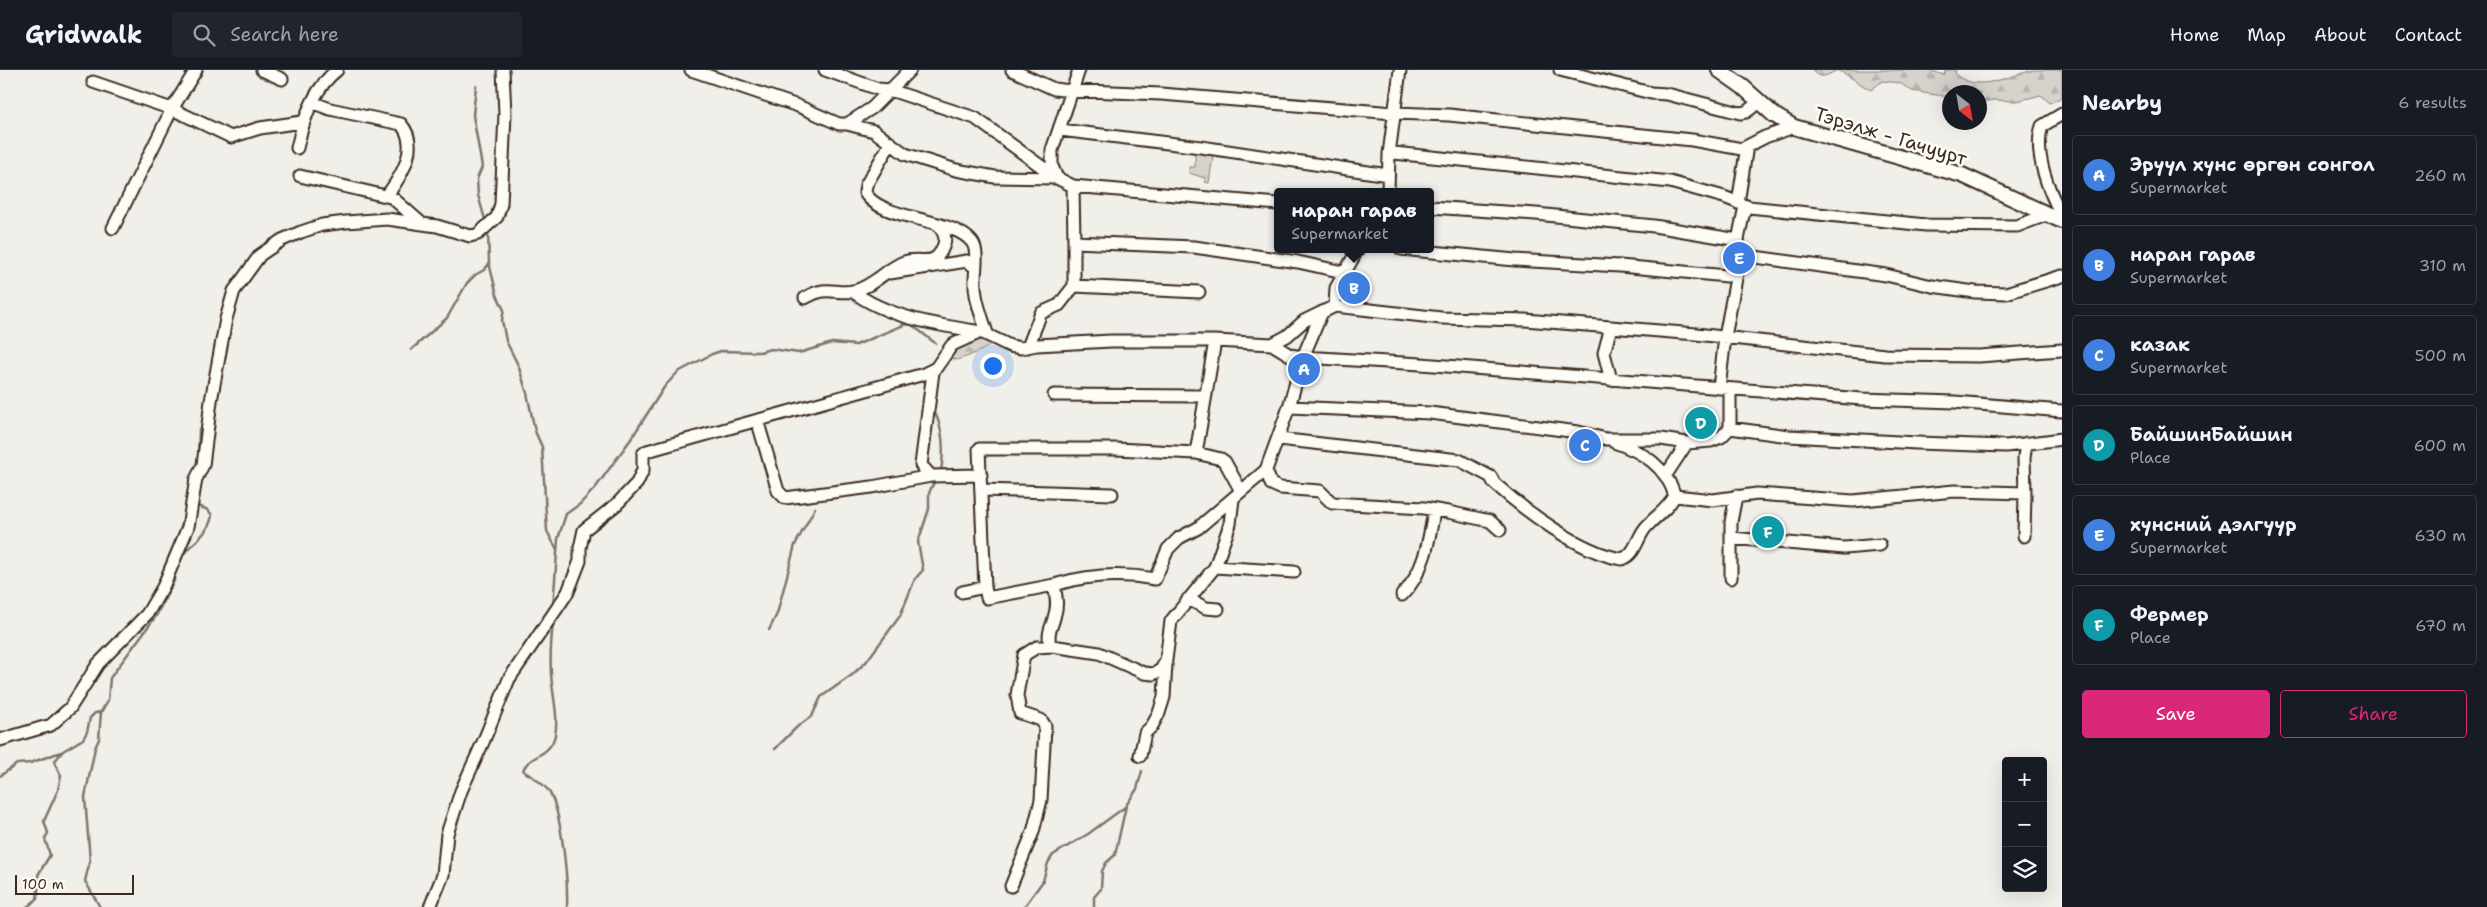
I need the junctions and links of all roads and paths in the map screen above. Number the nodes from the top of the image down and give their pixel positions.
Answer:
1 (196, 70) edge
2 (262, 70) edge
3 (337, 70) edge
4 (503, 70) edge
5 (691, 70) edge
6 (825, 70) edge
7 (910, 70) edge
8 (1012, 70) edge
9 (1079, 70) edge
10 (1400, 70) edge
11 (1560, 70) edge
12 (1719, 70) edge
13 (282, 79) dead end
14 (93, 82) dead end
15 (890, 90) junction
16 (1071, 91) junction
17 (1758, 102) junction
18 (314, 103) junction
19 (172, 109) junction
20 (1394, 113) junction
21 (2062, 114) edge
22 (302, 122) junction
23 (848, 124) junction
24 (1794, 127) junction
25 (1060, 130) junction
26 (890, 144) junction
27 (1747, 146) junction
28 (298, 148) dead end
29 (1389, 154) junction
30 (1388, 175) junction
31 (300, 176) dead end
32 (1057, 178) junction
33 (1073, 186) junction
34 (1388, 188) edge
35 (390, 197) junction
36 (1274, 204) edge
37 (1741, 204) junction
38 (1434, 207) edge
39 (2046, 215) junction
40 (2062, 216) edge
41 (2062, 221) edge
42 (420, 223) junction
43 (939, 226) junction
44 (113, 228) dead end
45 (1738, 240) junction
46 (1074, 242) junction
47 (1434, 252) edge
48 (1355, 253) edge
49 (1740, 255) junction
50 (975, 267) junction
51 (1343, 272) junction
52 (888, 273) junction
53 (1737, 273) junction
54 (2062, 276) edge
55 (1074, 286) junction
56 (852, 291) junction
57 (1199, 292) dead end
58 (805, 298) dead end
59 (1335, 306) junction
60 (1322, 312) junction
61 (1611, 327) junction
62 (984, 333) junction
63 (1725, 337) junction
64 (1215, 341) junction
65 (1272, 344) junction
66 (1028, 347) junction
67 (2062, 350) edge
68 (1303, 357) junction
69 (934, 369) junction
70 (1611, 380) junction
71 (1724, 389) junction
72 (1054, 396) dead end
73 (1205, 396) junction
74 (1289, 407) junction
75 (2062, 411) edge
76 (758, 420) junction
77 (1730, 428) junction
78 (1278, 439) junction
79 (1606, 439) junction
80 (2062, 439) edge
81 (1687, 443) junction
82 (2026, 443) junction
83 (1196, 453) junction
84 (1266, 470) junction
85 (981, 475) junction
86 (1666, 475) junction
87 (931, 476) junction
88 (982, 490) junction
89 (2025, 493) junction
90 (1112, 494) dead end
91 (1237, 495) junction
92 (1675, 496) junction
93 (1736, 496) junction
94 (1434, 511) junction
95 (1500, 530) dead end
96 (2024, 536) dead end
97 (1731, 538) junction
98 (1880, 546) dead end
99 (1215, 567) junction
100 (1294, 572) dead end
101 (1731, 578) dead end
102 (1054, 585) junction
103 (985, 587) junction
104 (962, 592) dead end
105 (1402, 595) dead end
106 (1188, 599) junction
107 (1218, 609) dead end
108 (1050, 646) junction
109 (1166, 660) junction
110 (0, 740) edge
111 (1140, 756) dead end
112 (1010, 886) dead end
113 (430, 907) edge

1 - 19 street
2 - 13 street
3 - 18 street
4 - 42 street
5 - 23 street
6 - 15 street
7 - 15 street
8 - 16 street
9 - 16 street
10 - 20 street
11 - 17 street
12 - 17 main road, Тэрэлж - Гачуурт
14 - 19 street
15 - 23 street
15 - 32 street
16 - 20 street
16 - 25 street
17 - 24 main road, Тэрэлж - Гачуурт
18 - 22 street
18 - 35 street
19 - 22 street
19 - 44 street
20 - 27 street
20 - 29 street
21 - 40 street
22 - 28 street
23 - 26 street
24 - 27 street
24 - 39 main road, Тэрэлж - Гачуурт
25 - 30 street
25 - 32 street
26 - 32 street
26 - 43 street
27 - 37 street
29 - 30 street
29 - 37 street
30 - 34 street
31 - 35 street
32 - 33 street
33 - 36 street
33 - 46 street
35 - 42 street
37 - 39 street
37 - 45 street
38 - 45 street
39 - 41 main road, Тэрэлж - Гачуурт
42 - 110 street
43 - 50 street
43 - 52 street
45 - 49 street
46 - 51 street
46 - 55 street
47 - 53 street
48 - 51 street
49 - 53 street
49 - 54 street
50 - 52 street
50 - 62 street
51 - 59 street
52 - 56 street
53 - 63 street
55 - 57 street
55 - 66 street
56 - 58 street
56 - 62 street
59 - 60 street
59 - 61 street
60 - 65 street
60 - 68 street
61 - 63 street
61 - 70 street
62 - 66 street
62 - 69 street
63 - 67 street
63 - 71 street
64 - 65 street
64 - 66 street
64 - 73 street
65 - 68 street
68 - 70 street
68 - 74 street
69 - 76 street
69 - 87 street
70 - 71 street
71 - 75 street
71 - 77 street
72 - 73 street
73 - 83 street
74 - 78 street
74 - 79 street
76 - 87 street
76 - 113 street
77 - 81 street
77 - 82 street
78 - 84 street
78 - 92 street
79 - 81 street
79 - 86 street
80 - 82 street
81 - 86 street
82 - 89 street
83 - 85 street
83 - 91 street
84 - 91 street
84 - 94 street
85 - 87 street
85 - 88 street
86 - 92 street
88 - 90 street
88 - 103 street
89 - 93 street
89 - 96 street
91 - 99 street
91 - 102 street
92 - 93 street
93 - 97 street
94 - 95 street
94 - 105 street
97 - 98 street
97 - 101 street
99 - 100 street
99 - 106 street
102 - 103 street
102 - 108 street
103 - 104 street
106 - 107 street
106 - 109 street
108 - 109 street
108 - 112 street
109 - 111 street

